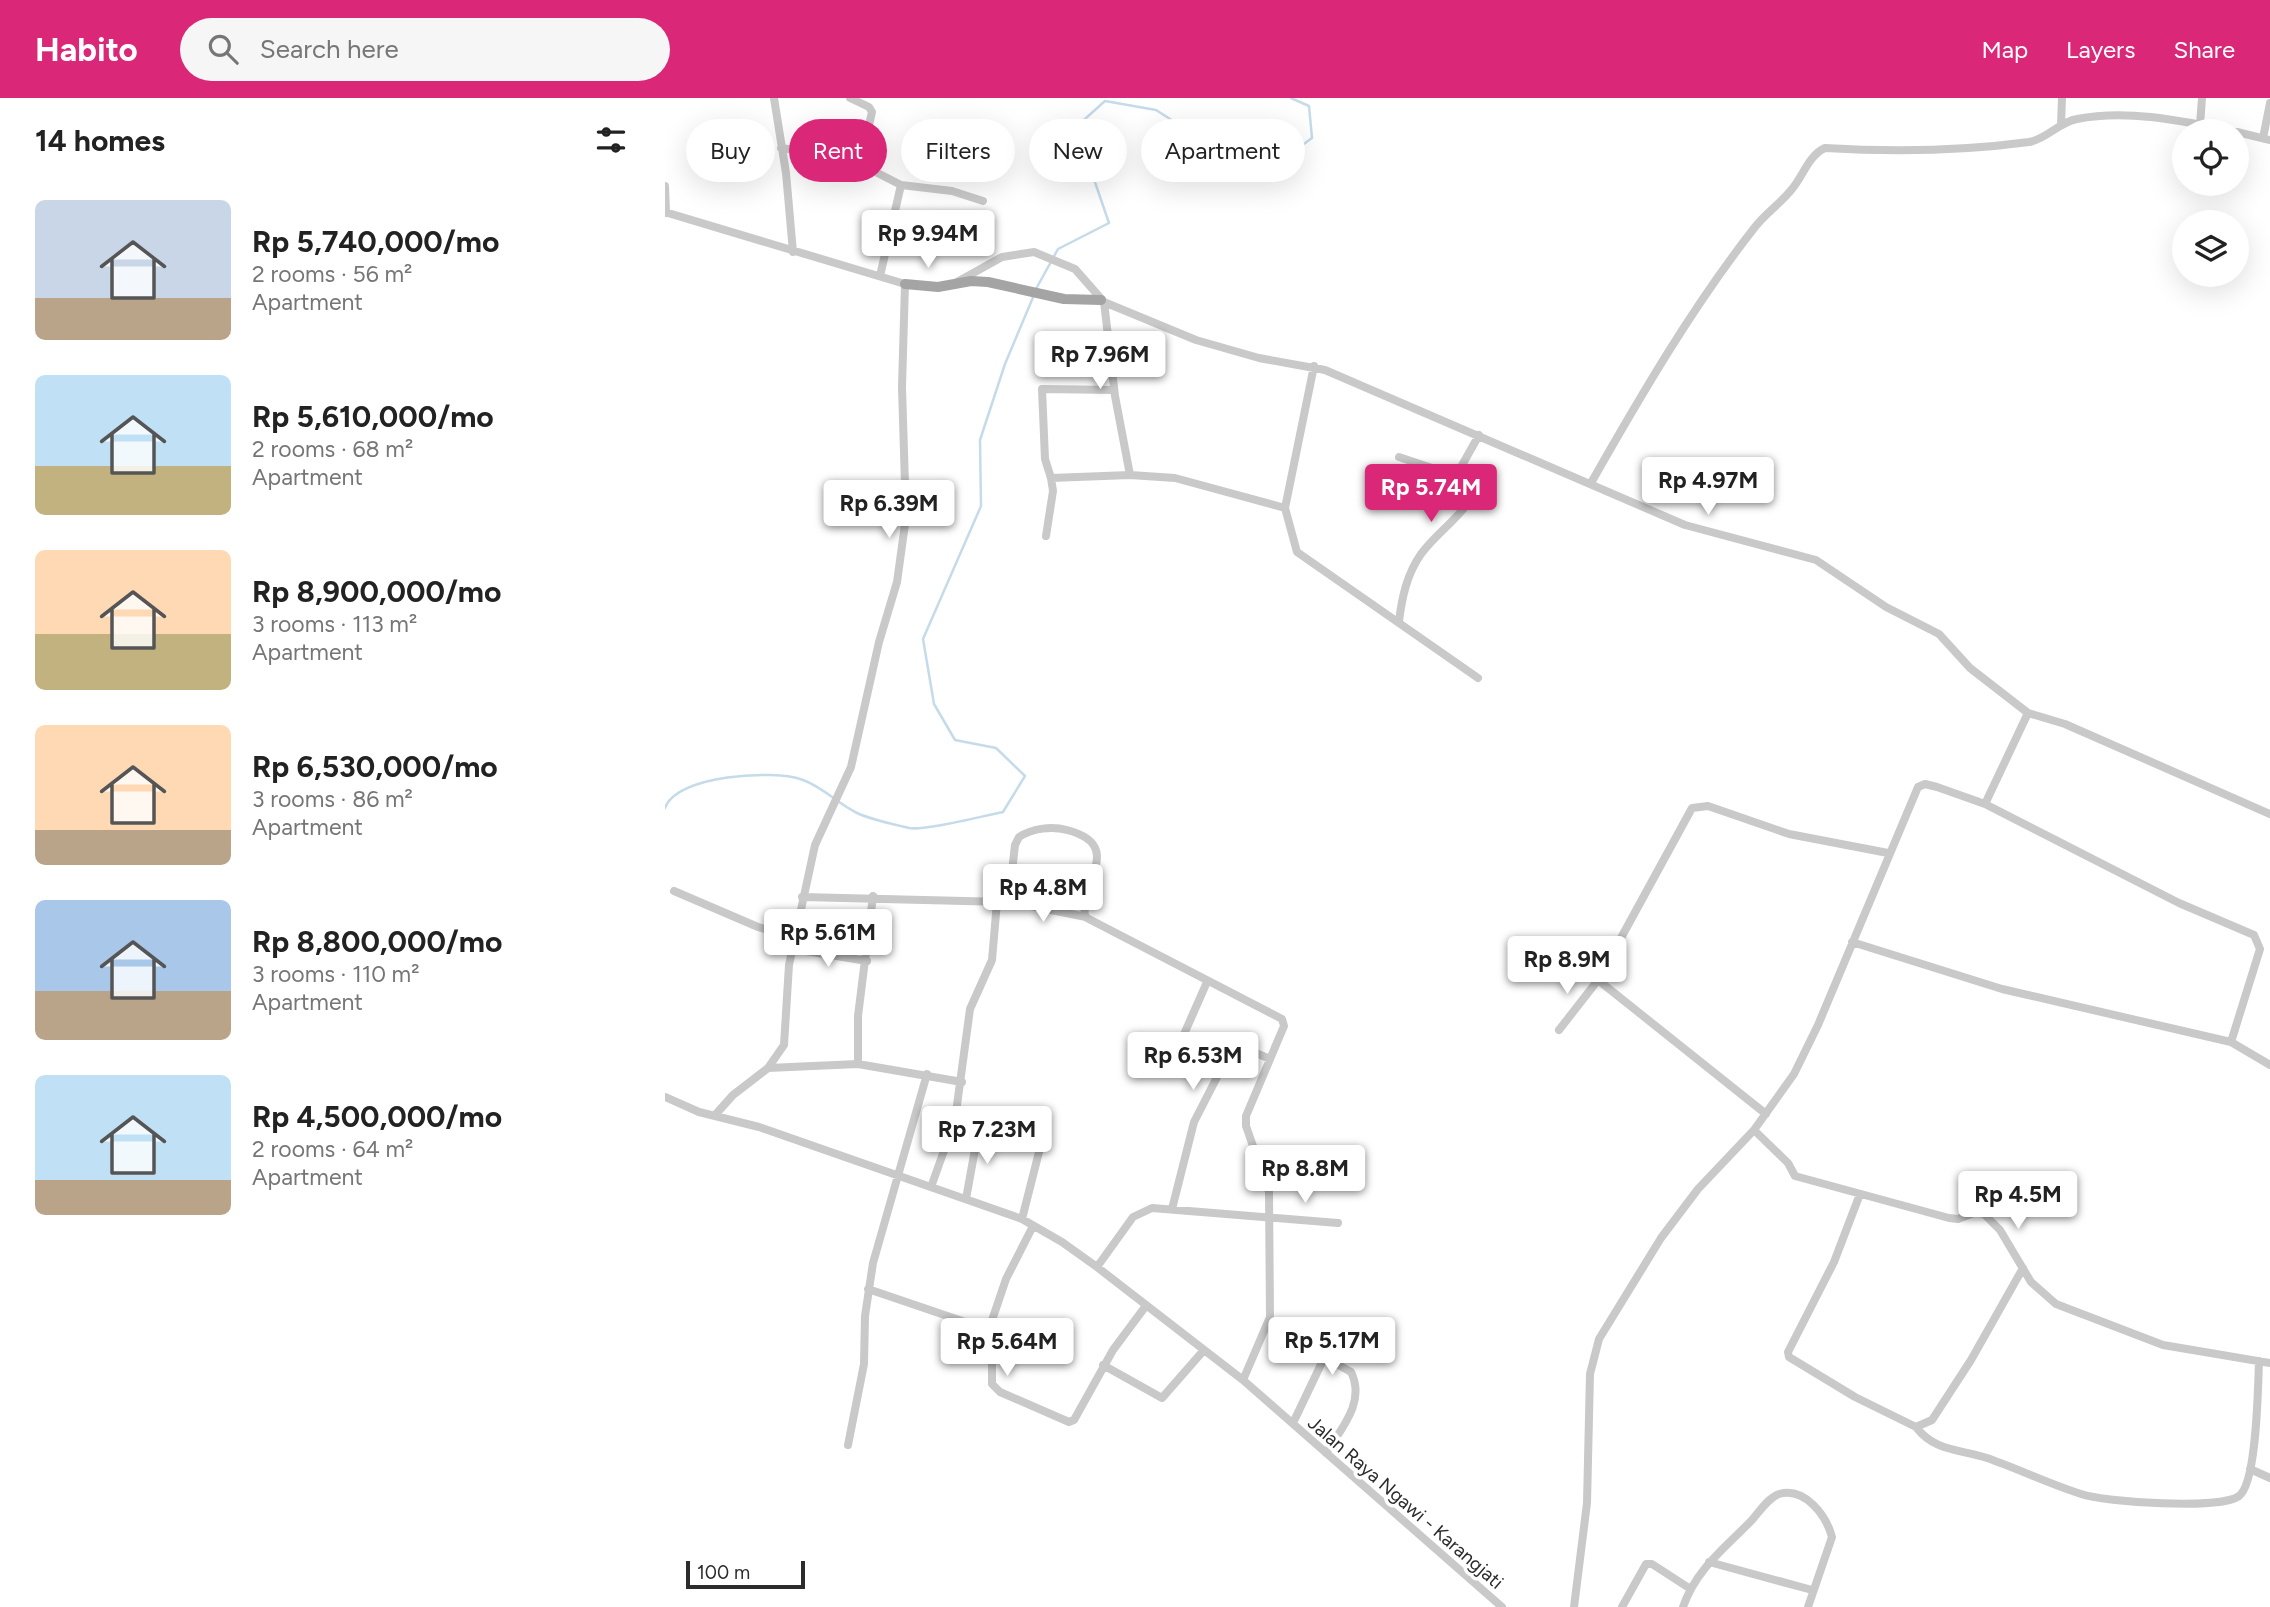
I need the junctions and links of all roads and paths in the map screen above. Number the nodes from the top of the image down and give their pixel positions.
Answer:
1 (774, 98) edge
2 (850, 98) edge
3 (2062, 98) edge
4 (2202, 98) edge
5 (2270, 103) edge
6 (870, 119) edge
7 (2200, 119) edge
8 (2172, 121) edge
9 (2061, 125) junction
10 (2249, 135) edge
11 (2267, 139) edge
12 (781, 148) junction
13 (789, 149) edge
14 (887, 178) edge
15 (901, 185) junction
16 (665, 186) edge
17 (983, 201) dead end
18 (666, 212) edge
19 (793, 252) junction
20 (880, 276) junction
21 (955, 283) junction
22 (905, 284) junction
23 (1103, 301) junction
24 (1314, 366) junction
25 (1114, 390) junction
26 (1479, 435) junction
27 (1399, 457) dead end
28 (1130, 475) junction
29 (1456, 476) junction
30 (1051, 478) junction
31 (1591, 483) junction
32 (1285, 508) junction
33 (1047, 536) dead end
34 (1399, 621) junction
35 (1478, 678) dead end
36 (2028, 713) junction
37 (1985, 804) junction
38 (2270, 814) edge
39 (1888, 853) junction
40 (674, 891) dead end
41 (873, 896) junction
42 (802, 897) junction
43 (1007, 901) junction
44 (997, 902) junction
45 (1086, 917) junction
46 (795, 937) junction
47 (1852, 942) junction
48 (794, 949) junction
49 (867, 961) junction
50 (1598, 980) junction
51 (1207, 982) junction
52 (1559, 1030) dead end
53 (2231, 1042) junction
54 (1270, 1059) junction
55 (858, 1064) junction
56 (2270, 1065) edge
57 (1170, 1066) dead end
58 (768, 1068) junction
59 (927, 1074) junction
60 (962, 1082) junction
61 (665, 1097) edge
62 (716, 1114) junction
63 (1766, 1114) junction
64 (955, 1120) junction
65 (979, 1127) junction
66 (1754, 1130) junction
67 (897, 1176) junction
68 (931, 1187) junction
69 (1860, 1194) junction
70 (966, 1199) junction
71 (1172, 1209) junction
72 (1270, 1216) junction
73 (1022, 1219) junction
74 (1338, 1223) dead end
75 (1033, 1226) junction
76 (1097, 1267) junction
77 (2023, 1268) junction
78 (868, 1289) junction
79 (1145, 1307) junction
80 (1269, 1325) junction
81 (987, 1335) junction
82 (1203, 1350) junction
83 (1325, 1356) junction
84 (2259, 1361) junction
85 (2270, 1363) edge
86 (1103, 1365) junction
87 (1243, 1380) junction
88 (1293, 1423) junction
89 (1916, 1427) junction
90 (848, 1445) dead end
91 (1326, 1453) junction
92 (2250, 1469) junction
93 (2270, 1478) edge
94 (1709, 1562) junction
95 (1689, 1588) junction
96 (1812, 1590) junction
97 (1502, 1607) edge
98 (1574, 1607) edge
99 (1622, 1607) edge
100 (1683, 1607) edge
101 (1808, 1607) edge

1 - 12 street
2 - 6 street
3 - 9 street
4 - 7 street
5 - 11 street
8 - 9 street
9 - 31 street
10 - 11 street
12 - 13 street
12 - 19 street
14 - 15 street
15 - 17 street
15 - 20 street
16 - 18 street
18 - 19 street
19 - 20 street
20 - 22 street
21 - 22 main road
21 - 23 main road
21 - 23 street
22 - 42 street
23 - 24 street
23 - 25 street
24 - 26 street
24 - 32 street
25 - 28 street
25 - 30 street
26 - 29 street
26 - 31 street
27 - 29 street
28 - 30 street
28 - 32 street
29 - 34 street
30 - 33 street
31 - 36 street
32 - 34 street
34 - 35 street
36 - 37 street
36 - 38 street
37 - 39 street
37 - 53 street
39 - 47 street
39 - 50 street
40 - 46 street
41 - 42 street
41 - 44 street
41 - 49 street
42 - 46 street
43 - 44 street
43 - 45 street
43 - 45 street
44 - 60 street
45 - 51 street
46 - 48 street
47 - 53 street
47 - 63 street
48 - 49 street
48 - 58 street
49 - 55 street
50 - 52 street
50 - 63 street
51 - 54 street
51 - 57 street
53 - 56 street
54 - 71 street
54 - 72 street
55 - 58 street
55 - 59 street
58 - 62 street
59 - 60 street
59 - 67 street
60 - 64 street
61 - 62 street, Jalan Raya Ngawi - Karangjati
62 - 67 street, Jalan Raya Ngawi - Karangjati
63 - 66 street
64 - 65 street
64 - 68 street
65 - 70 street
65 - 73 street
66 - 69 street
66 - 98 street
67 - 68 street, Jalan Raya Ngawi - Karangjati
67 - 78 street
68 - 70 street, Jalan Raya Ngawi - Karangjati
69 - 77 street
69 - 89 street
70 - 73 street, Jalan Raya Ngawi - Karangjati
71 - 72 street
71 - 76 street
72 - 74 street
72 - 80 street
73 - 75 street, Jalan Raya Ngawi - Karangjati
75 - 76 street, Jalan Raya Ngawi - Karangjati
75 - 81 street
76 - 79 street, Jalan Raya Ngawi - Karangjati
77 - 84 street
77 - 89 street
78 - 81 street
78 - 90 street
79 - 82 street, Jalan Raya Ngawi - Karangjati
79 - 86 street
80 - 83 street
80 - 87 street
81 - 86 street
82 - 86 street
82 - 87 street, Jalan Raya Ngawi - Karangjati
83 - 88 street
83 - 91 street
84 - 85 street
84 - 92 street
87 - 88 street, Jalan Raya Ngawi - Karangjati
88 - 91 street, Jalan Raya Ngawi - Karangjati
89 - 92 street
91 - 97 street, Jalan Raya Ngawi - Karangjati
92 - 93 street
94 - 95 street
94 - 96 street
94 - 96 street
95 - 99 street
95 - 100 street
96 - 101 street

